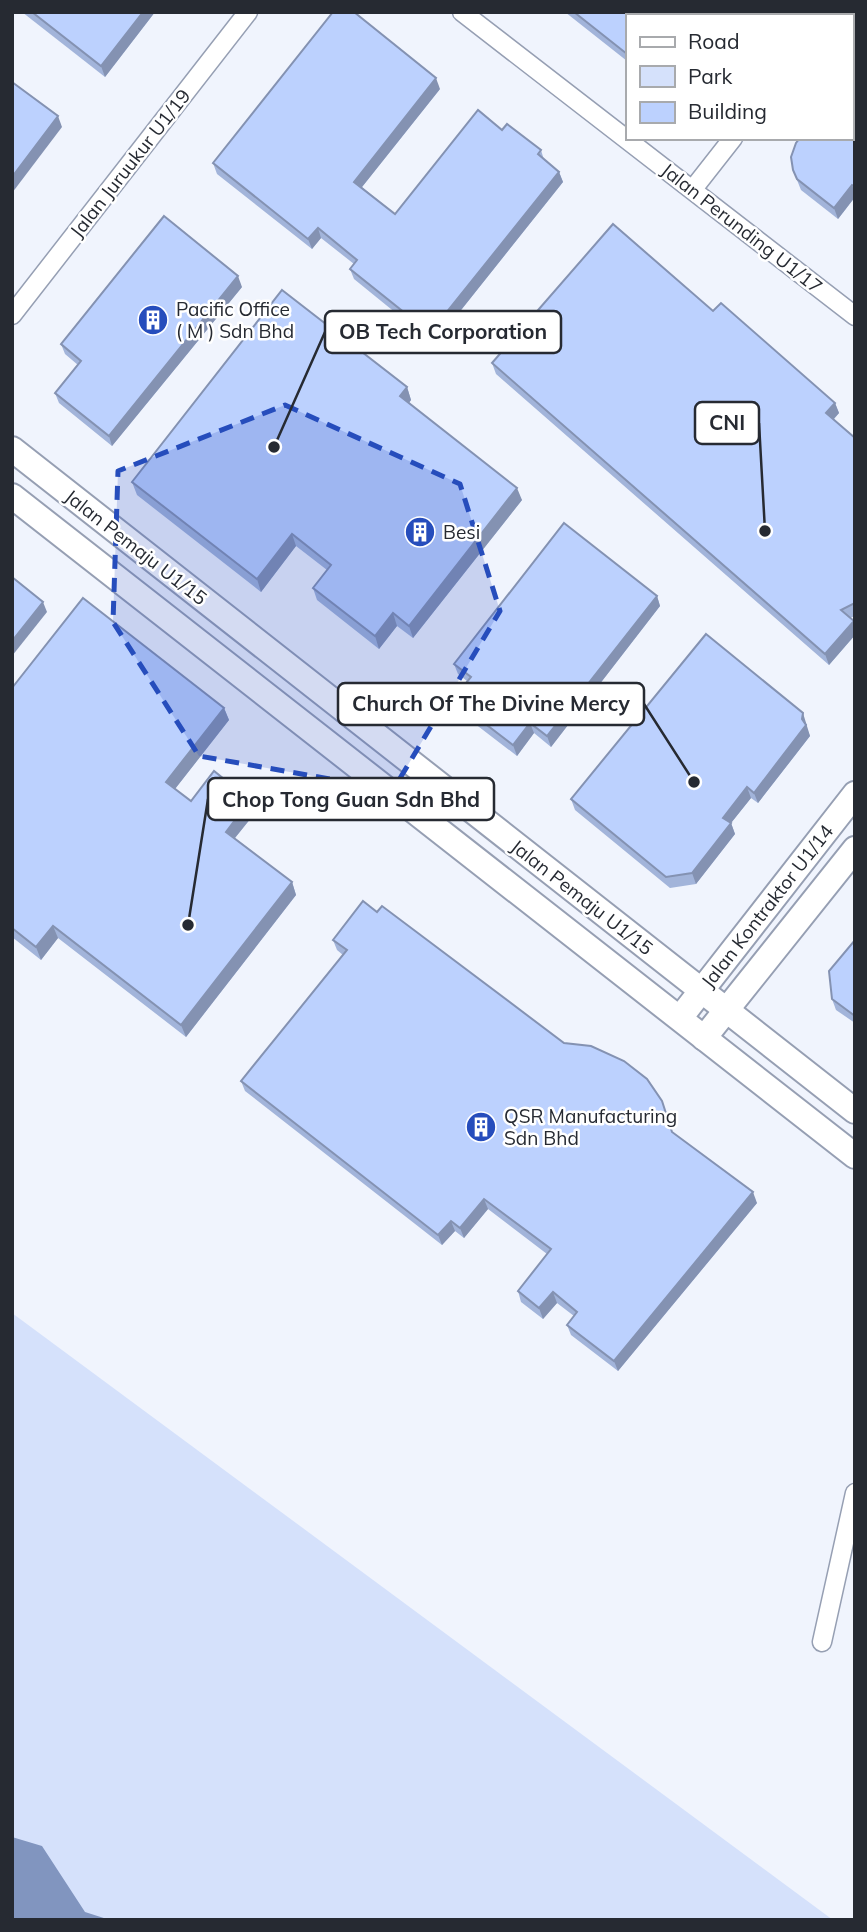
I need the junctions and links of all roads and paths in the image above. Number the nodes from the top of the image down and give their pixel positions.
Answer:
1 (248, 12) edge
2 (462, 12) edge
3 (626, 138) edge
4 (628, 140) edge
5 (731, 140) edge
6 (692, 189) junction
7 (12, 315) edge
8 (855, 316) edge
9 (12, 449) edge
10 (12, 495) edge
11 (855, 794) edge
12 (855, 849) edge
13 (701, 991) junction
14 (726, 1010) junction
15 (680, 1018) junction
16 (704, 1038) junction
17 (855, 1111) edge
18 (855, 1156) edge
19 (855, 1493) edge
20 (822, 1642) dead end

1 - 7 street, Jalan Juruukur U1/19
2 - 3 street, Jalan Perunding U1/17
4 - 6 street, Jalan Perunding U1/17
5 - 6 street
6 - 8 street, Jalan Perunding U1/17
9 - 13 street, Jalan Pemaju U1/15
10 - 15 street, Jalan Pemaju U1/15
11 - 13 street, Jalan Kontraktor U1/14
12 - 14 street, Jalan Kontraktor U1/14
13 - 14 street, Jalan Pemaju U1/15
13 - 15 street, Jalan Kontraktor U1/14
14 - 16 street, Jalan Kontraktor U1/14
14 - 17 street, Jalan Pemaju U1/15
15 - 16 street, Jalan Pemaju U1/15
16 - 18 street, Jalan Pemaju U1/15
19 - 20 street

